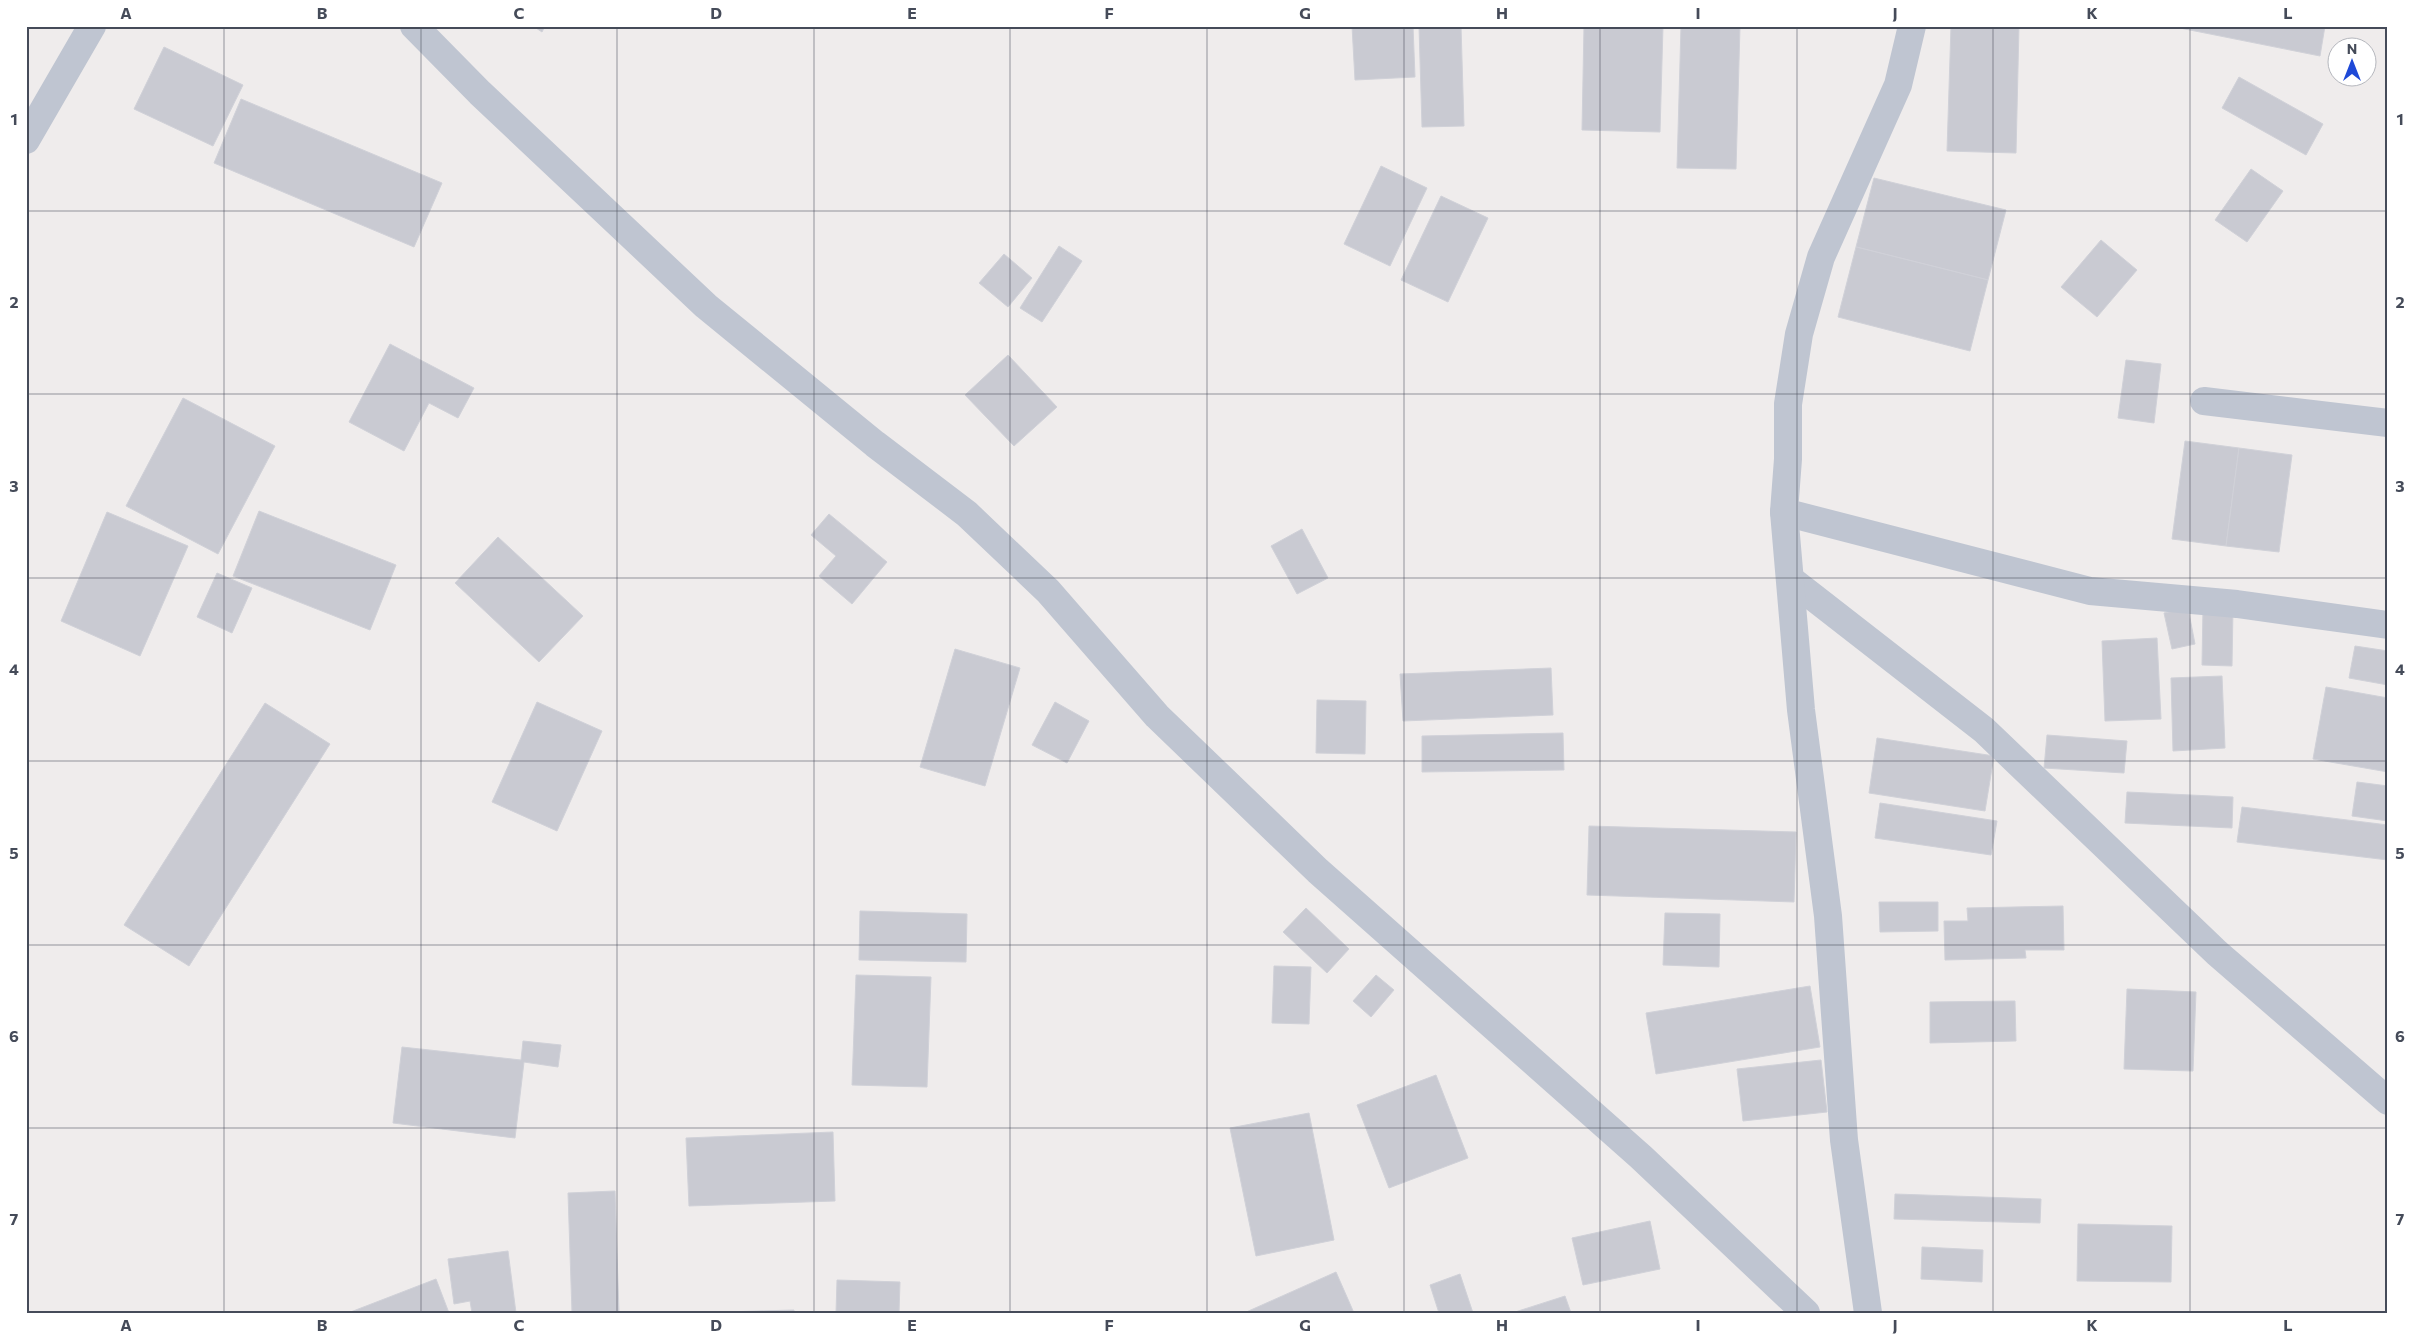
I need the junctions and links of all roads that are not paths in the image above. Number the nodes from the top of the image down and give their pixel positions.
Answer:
1 (92, 26) edge
2 (414, 26) edge
3 (1912, 26) edge
4 (26, 140) edge
5 (2204, 401) dead end
6 (2388, 423) edge
7 (1784, 512) junction
8 (1790, 579) junction
9 (2388, 625) edge
10 (2388, 1101) edge
11 (1806, 1313) edge
12 (1868, 1313) edge

1 - 4 street
2 - 11 street
3 - 7 street
5 - 6 street
7 - 8 street
7 - 9 street
8 - 10 street
8 - 12 street

